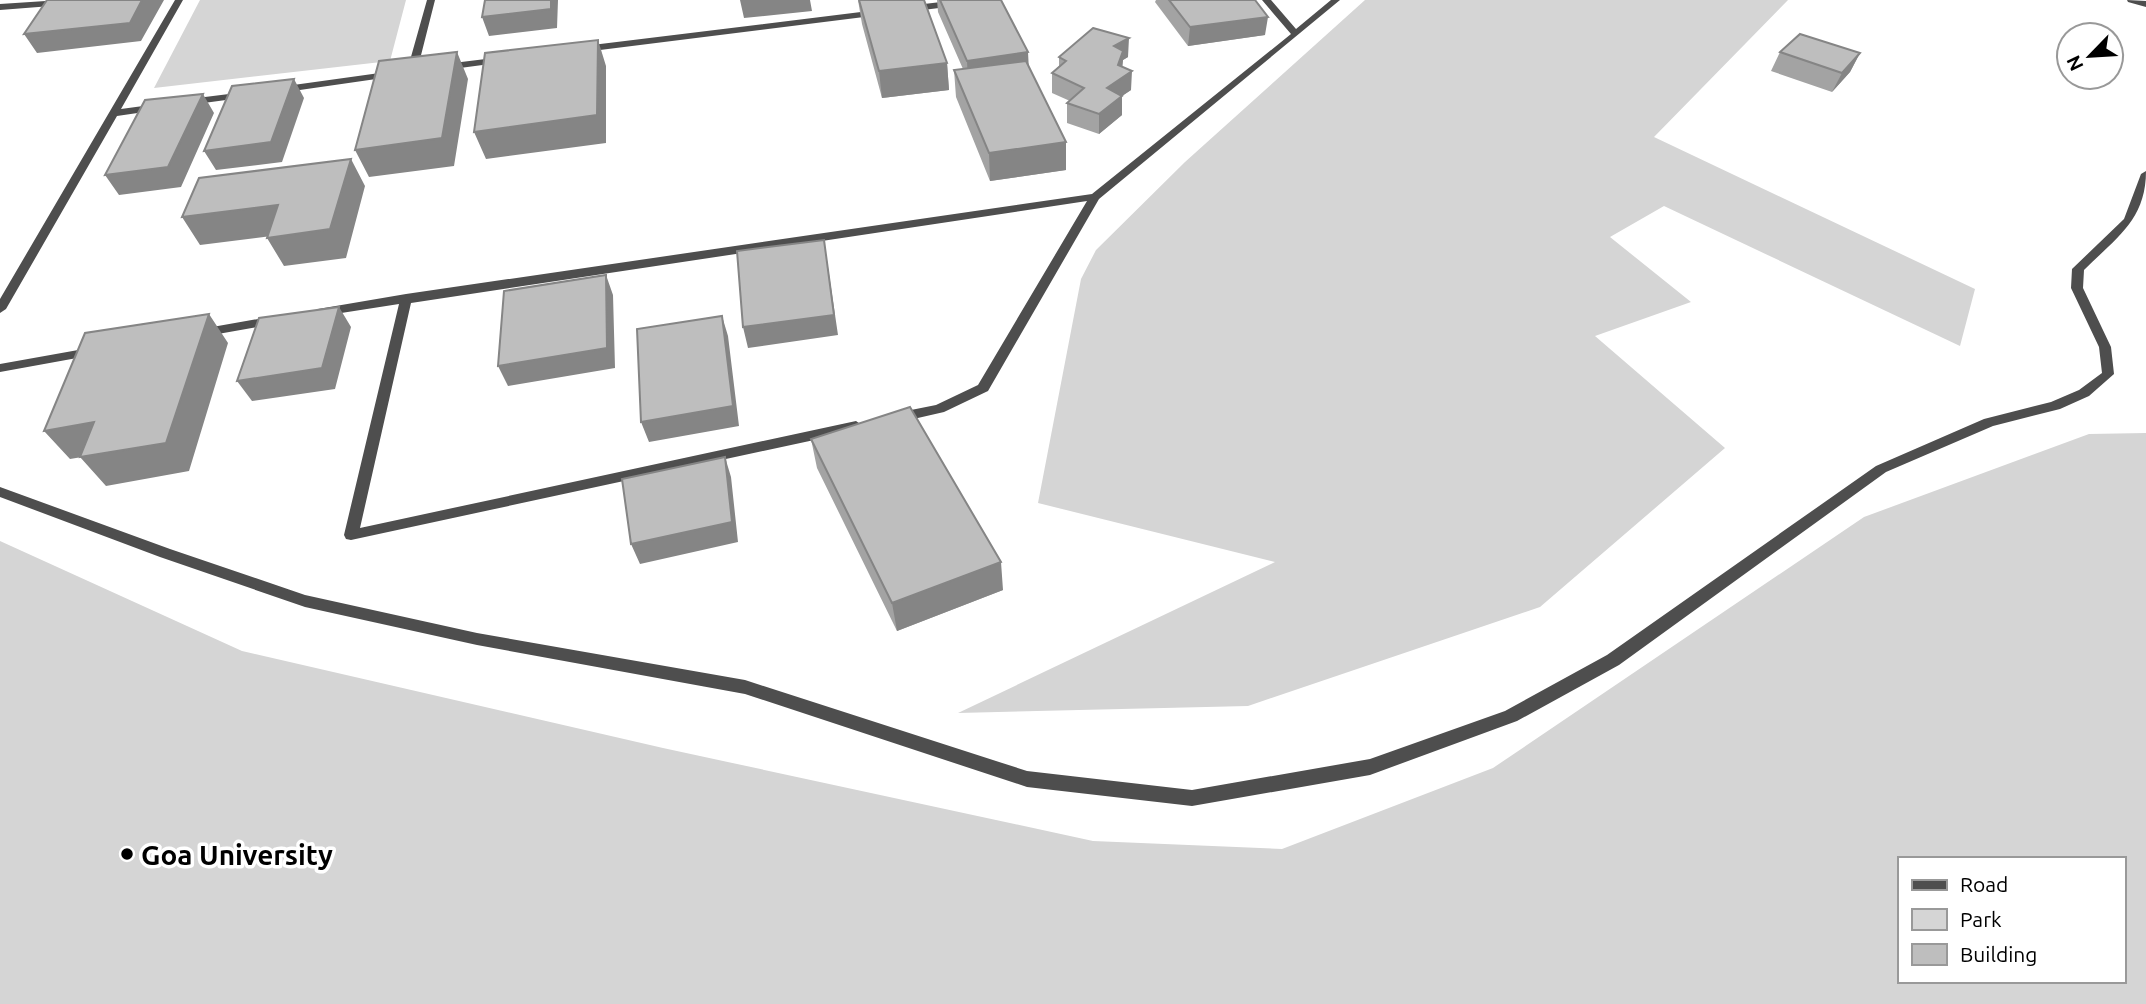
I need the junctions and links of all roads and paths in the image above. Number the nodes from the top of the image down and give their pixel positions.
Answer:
1 (179, 0) edge
2 (431, 0) edge
3 (979, 0) edge
4 (1266, 0) edge
5 (1336, 0) edge
6 (2131, 0) edge
7 (70, 2) edge
8 (2146, 4) edge
9 (0, 7) edge
10 (896, 10) edge
11 (882, 12) edge
12 (1296, 34) junction
13 (578, 50) edge
14 (509, 59) edge
15 (440, 68) edge
16 (426, 69) edge
17 (412, 71) junction
18 (263, 92) edge
19 (250, 94) edge
20 (182, 103) edge
21 (169, 105) edge
22 (115, 113) junction
23 (2146, 174) edge
24 (1095, 197) junction
25 (406, 298) junction
26 (0, 309) edge
27 (311, 314) edge
28 (284, 319) edge
29 (190, 335) edge
30 (108, 349) edge
31 (0, 368) edge
32 (0, 492) edge

1 - 22 street
2 - 17 street
3 - 10 street
4 - 12 street
5 - 12 street
6 - 8 street
7 - 9 street
11 - 13 street
12 - 24 street
14 - 15 street
16 - 17 street
17 - 18 street
19 - 20 street
21 - 22 street
22 - 26 street
23 - 32 street
24 - 25 street
24 - 25 street
25 - 27 street
28 - 29 street
30 - 31 street

